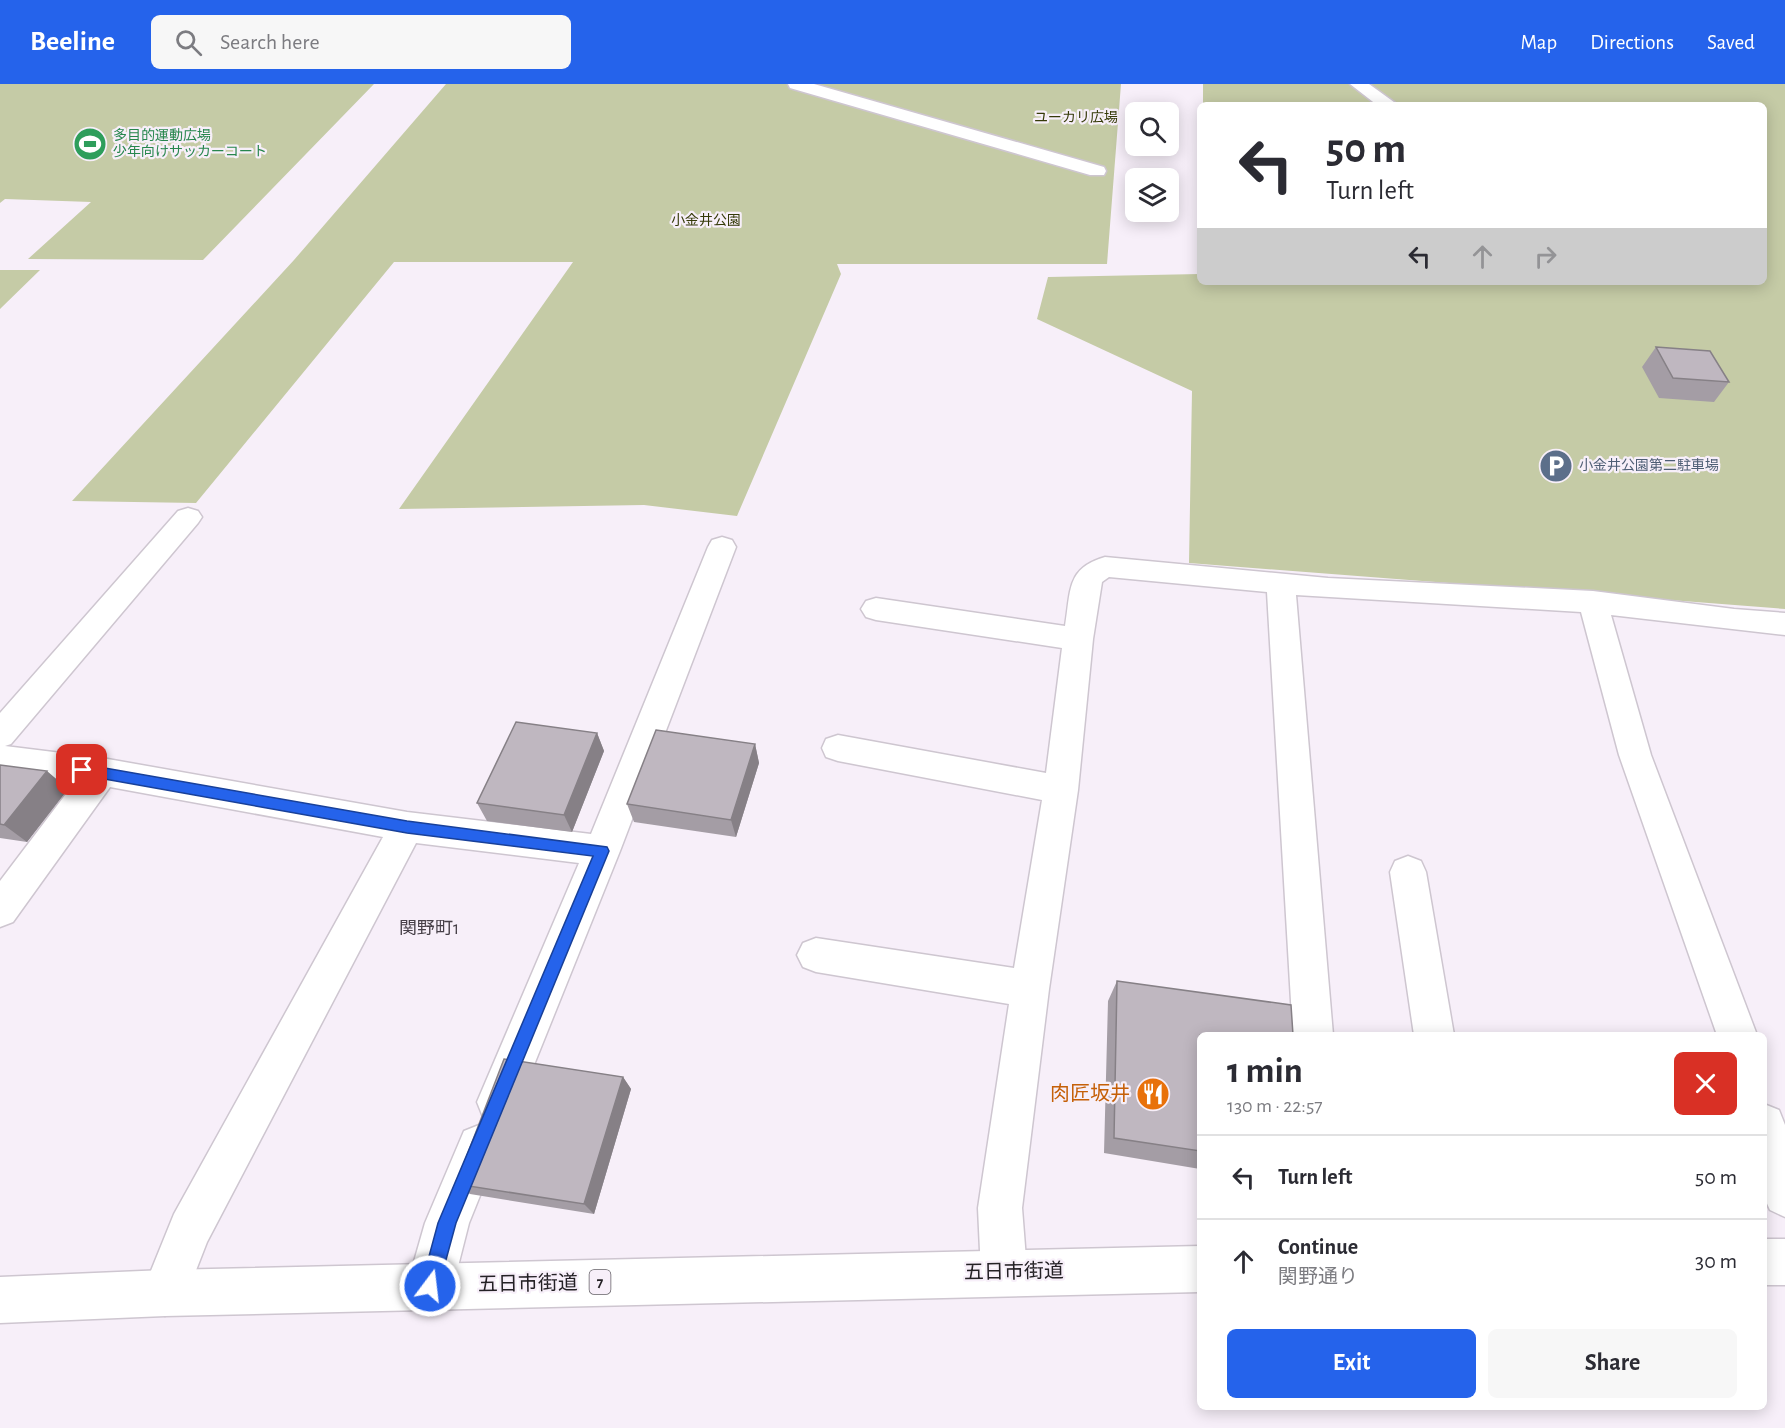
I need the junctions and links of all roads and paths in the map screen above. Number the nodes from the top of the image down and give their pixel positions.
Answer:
1 (796, 84) edge
2 (1358, 84) edge
3 (1385, 102) edge
4 (1097, 171) dead end
5 (188, 517) dead end
6 (722, 547) dead end
7 (1281, 584) junction
8 (1593, 602) junction
9 (876, 609) dead end
10 (1785, 624) edge
11 (1078, 639) junction
12 (0, 735) edge
13 (838, 748) dead end
14 (0, 759) edge
15 (102, 772) junction
16 (1061, 790) junction
17 (407, 827) junction
18 (602, 851) junction
19 (1408, 872) dead end
20 (0, 910) edge
21 (816, 956) dead end
22 (1030, 989) junction
23 (1313, 1032) edge
24 (1434, 1032) edge
25 (1736, 1032) edge
26 (1767, 1135) edge
27 (1785, 1195) edge
28 (1767, 1262) edge
29 (1785, 1262) edge
30 (1197, 1269) edge
31 (1004, 1272) junction
32 (430, 1286) junction
33 (165, 1293) junction
34 (0, 1300) edge

1 - 4 street
2 - 3 street
5 - 12 street
6 - 18 street
7 - 8 street
7 - 11 street
7 - 23 street
8 - 10 street
8 - 25 street
9 - 11 street
11 - 16 street
13 - 16 street
14 - 15 street
15 - 17 street
15 - 20 street
16 - 22 street
17 - 18 street
17 - 33 street
18 - 32 street
19 - 24 street
21 - 22 street
22 - 31 street
26 - 27 street
28 - 29 street
30 - 31 street, 五日市街道 / 7
31 - 32 street, 五日市街道 / 7
32 - 33 street, 五日市街道 / 7
33 - 34 street, 五日市街道 / 7

